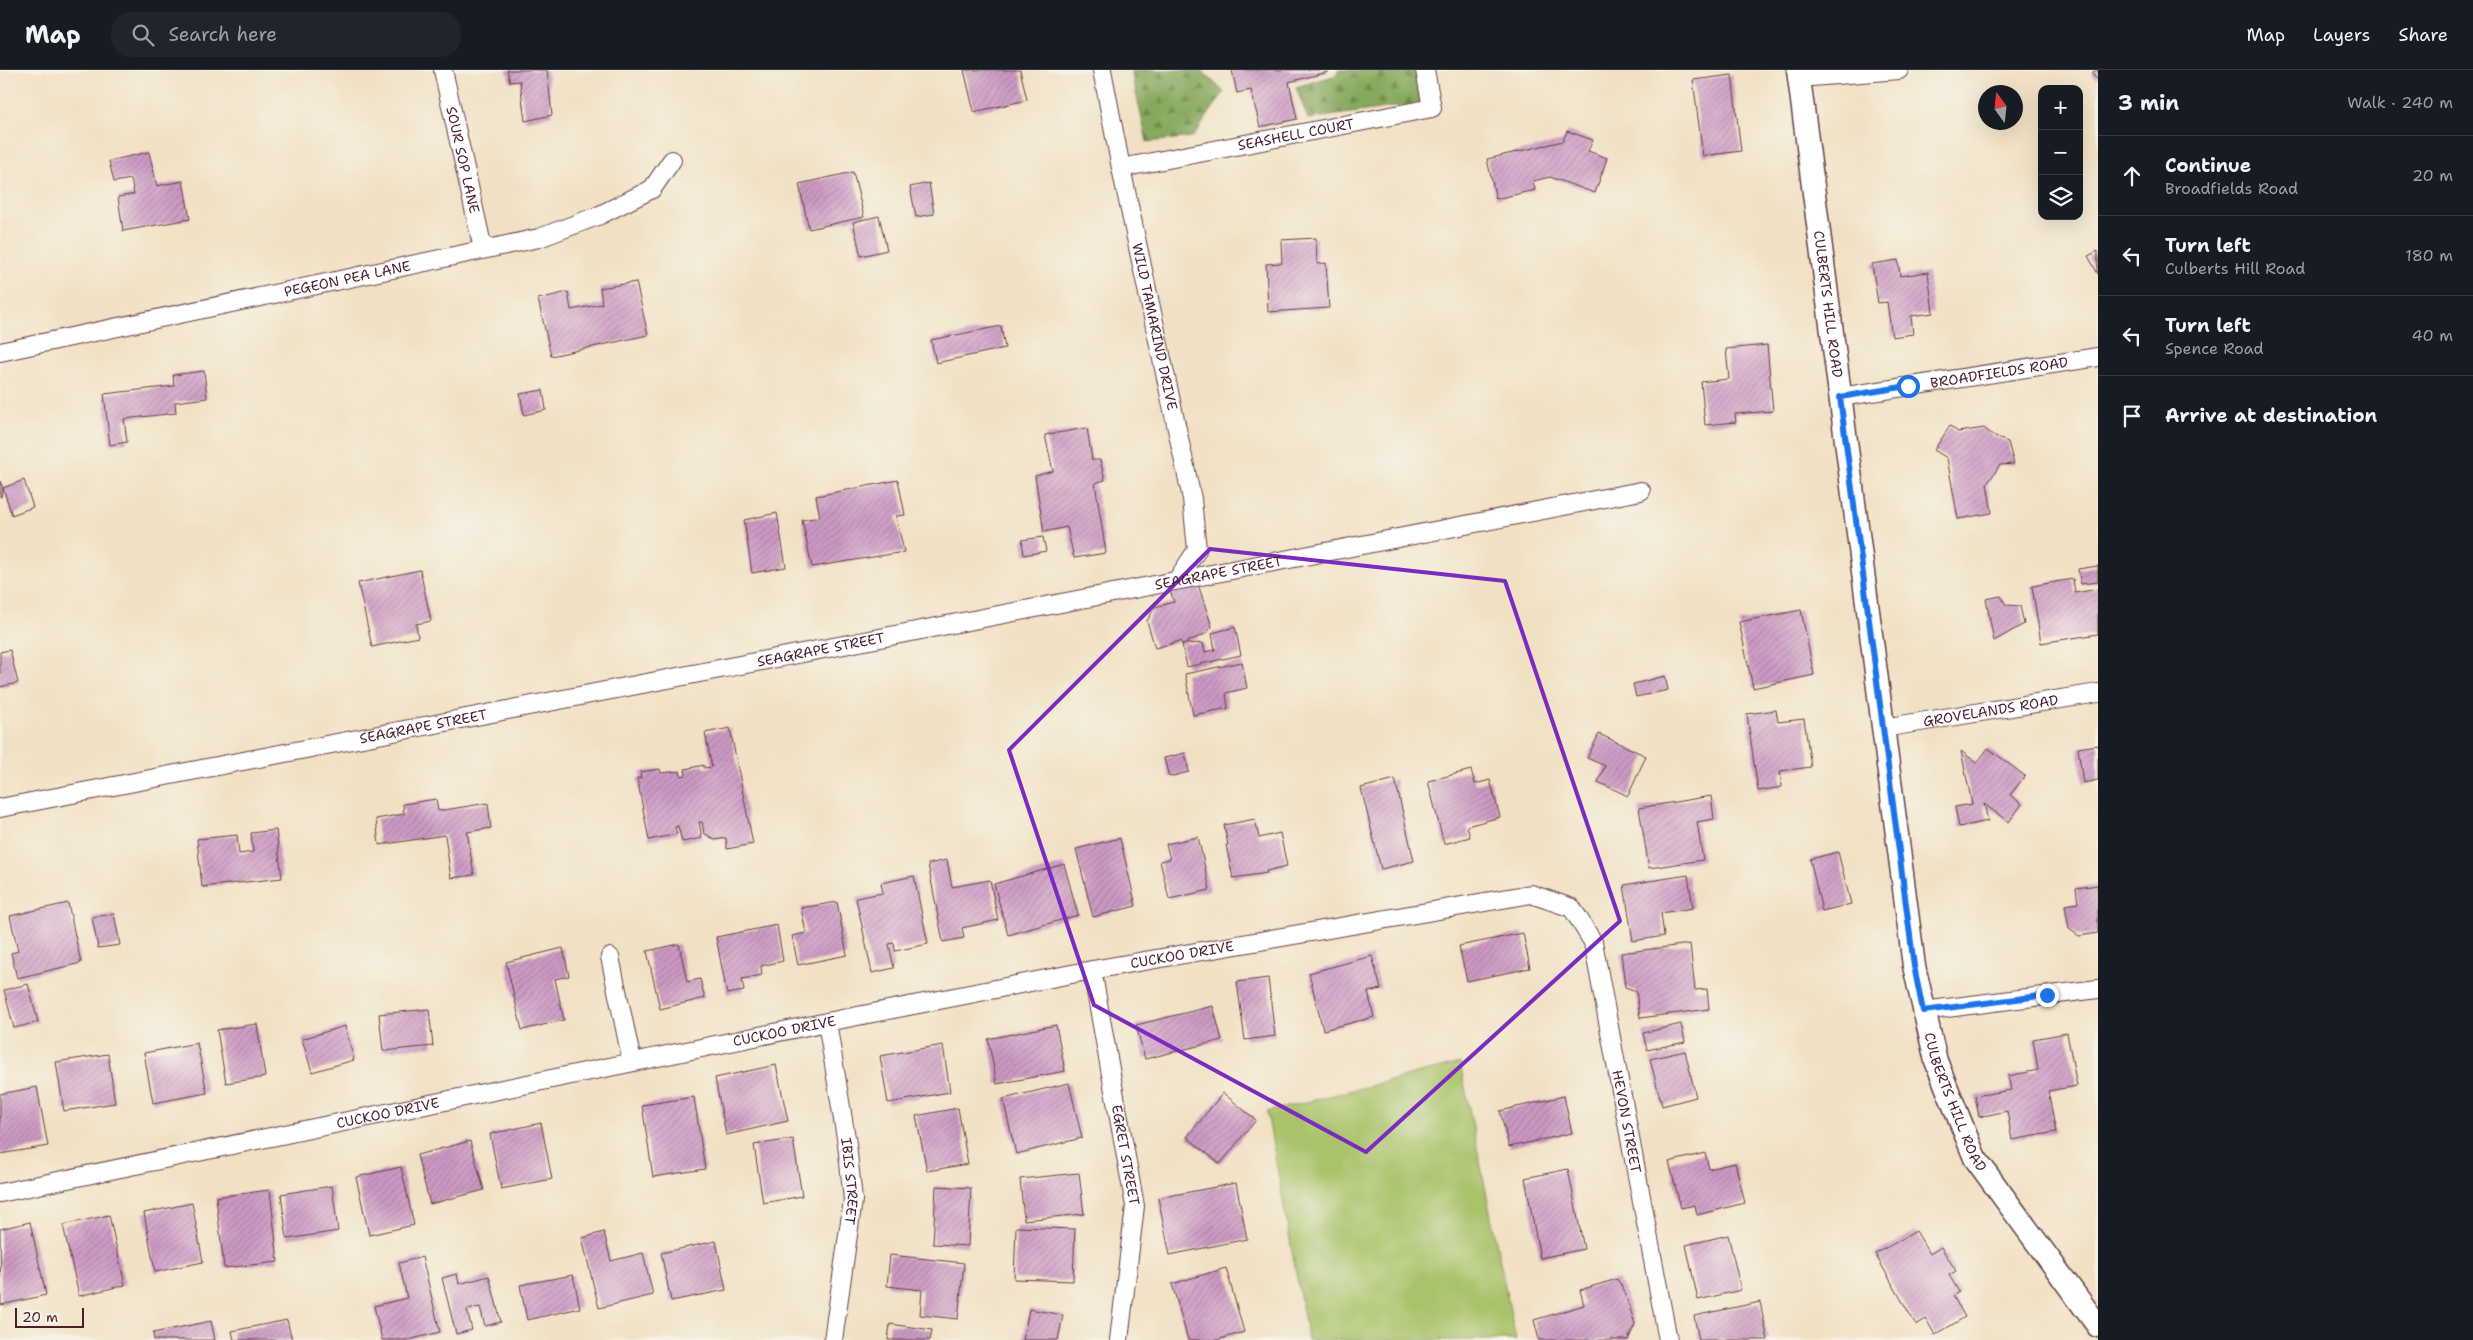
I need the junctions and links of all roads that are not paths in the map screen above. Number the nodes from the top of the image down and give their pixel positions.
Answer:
1 (443, 70) edge
2 (1102, 70) edge
3 (1425, 70) edge
4 (1899, 70) edge
5 (1798, 74) edge
6 (672, 160) dead end
7 (1121, 168) junction
8 (483, 249) junction
9 (0, 352) edge
10 (2098, 357) edge
11 (1840, 397) junction
12 (1642, 491) dead end
13 (1177, 580) junction
14 (2098, 693) edge
15 (1883, 728) junction
16 (0, 808) edge
17 (1572, 908) joint
18 (610, 957) dead end
19 (1092, 970) junction
20 (2098, 989) edge
21 (1923, 1011) junction
22 (827, 1022) junction
23 (632, 1062) junction
24 (0, 1193) edge
25 (2098, 1326) edge
26 (833, 1340) edge
27 (1119, 1340) edge
28 (1668, 1340) edge

1 - 8 street, SOUR SOP LANE
2 - 7 street, WILD TAMARIND DRIVE
3 - 7 street, SEASHELL COURT
4 - 5 street
5 - 11 street, CULBERTS HILL ROAD
6 - 8 street, PEGEON PEA LANE
7 - 13 street, WILD TAMARIND DRIVE
8 - 9 street, PEGEON PEA LANE
10 - 11 street, BROADFIELDS ROAD
11 - 15 street, CULBERTS HILL ROAD
12 - 13 street, SEAGRAPE STREET
13 - 16 street, SEAGRAPE STREET
14 - 15 street, GROVELANDS ROAD
15 - 21 street, CULBERTS HILL ROAD
17 - 19 street, CUCKOO DRIVE
17 - 28 street, HEVON STREET
18 - 23 street
19 - 22 street, CUCKOO DRIVE
19 - 27 street, EGRET STREET
20 - 21 street
21 - 25 street, CULBERTS HILL ROAD
22 - 23 street, CUCKOO DRIVE
22 - 26 street, IBIS STREET
23 - 24 street, CUCKOO DRIVE

